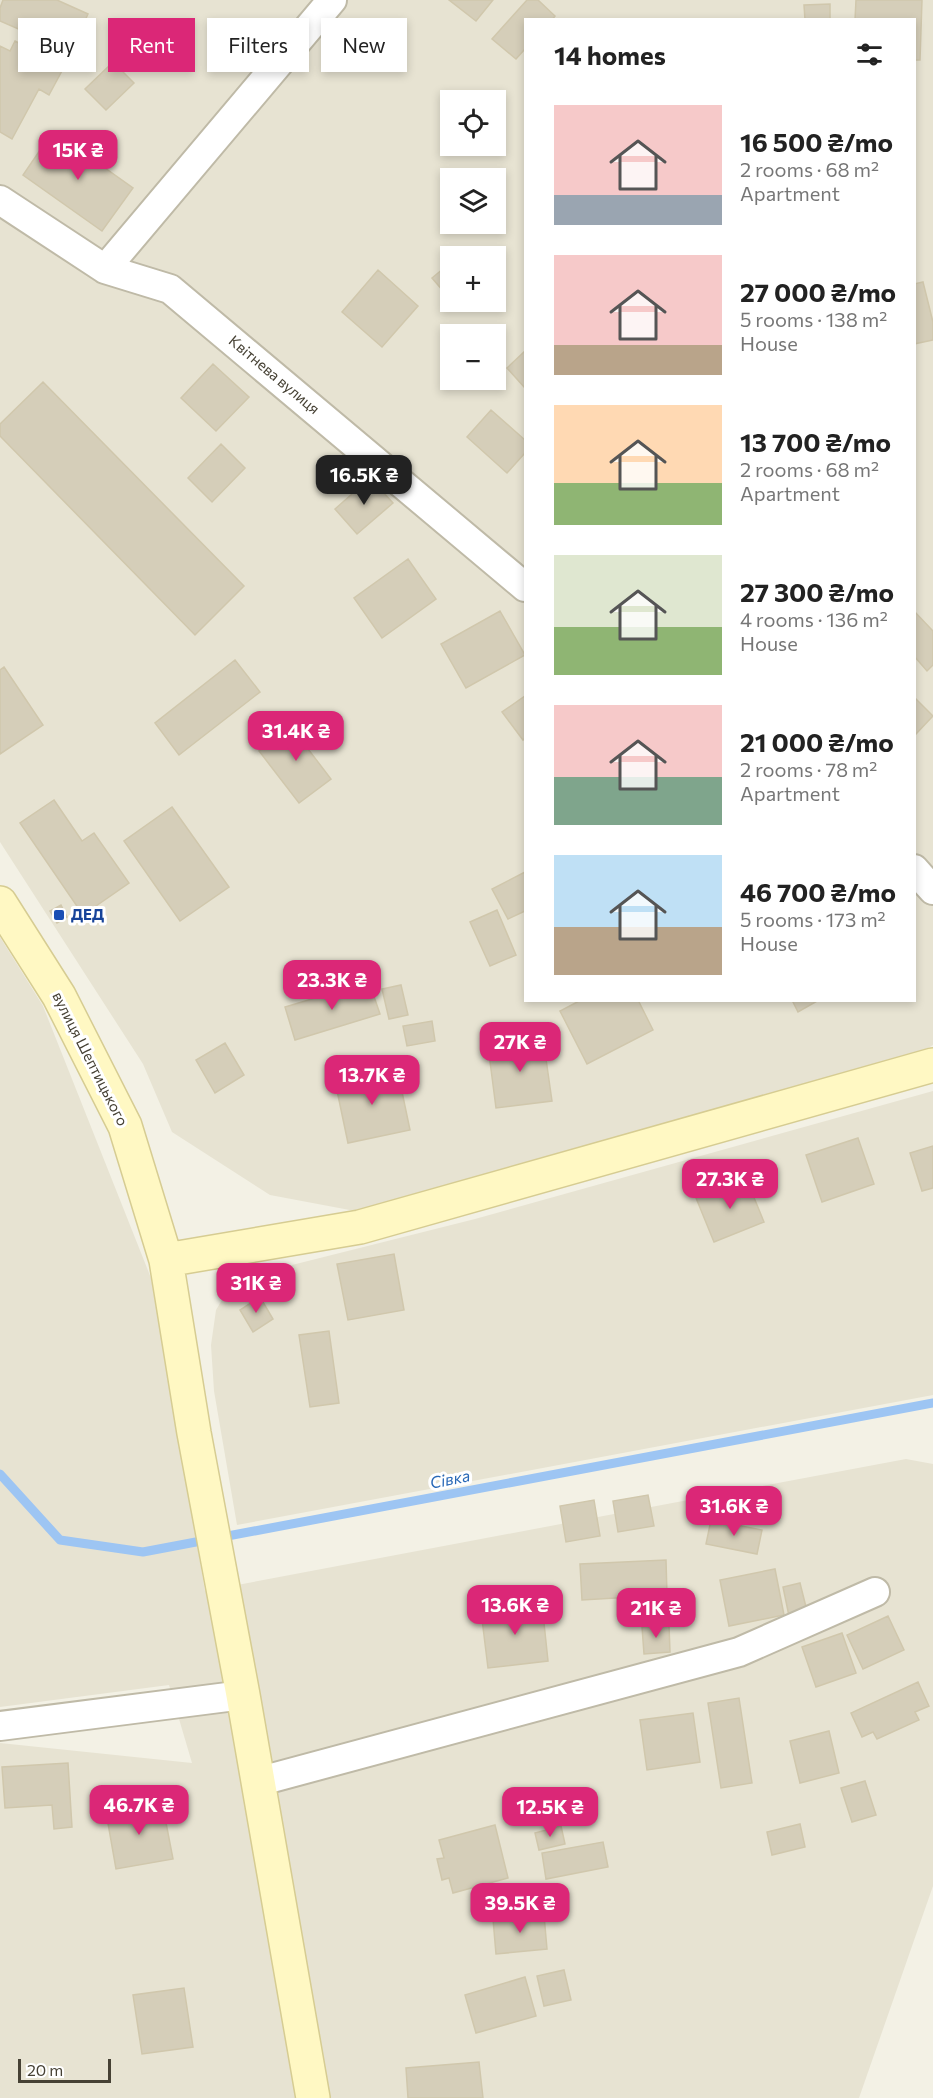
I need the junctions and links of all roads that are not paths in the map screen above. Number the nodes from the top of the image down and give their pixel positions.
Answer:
1 (332, 0) edge
2 (0, 200) edge
3 (105, 268) junction
4 (524, 586) edge
5 (916, 871) edge
6 (933, 890) edge
7 (0, 903) edge
8 (933, 1065) edge
9 (166, 1260) junction
10 (875, 1592) dead end
11 (243, 1695) junction
12 (0, 1725) edge
13 (257, 1782) junction
14 (313, 2098) edge

1 - 3 street
2 - 3 street, Квітнева вулиця
3 - 4 street, Квітнева вулиця
5 - 6 street
7 - 9 street, вулиця Шептицького
8 - 9 street
9 - 11 street, вулиця Шептицького
10 - 13 street
11 - 12 street
11 - 13 street, вулиця Шептицького
13 - 14 street, вулиця Шептицького

